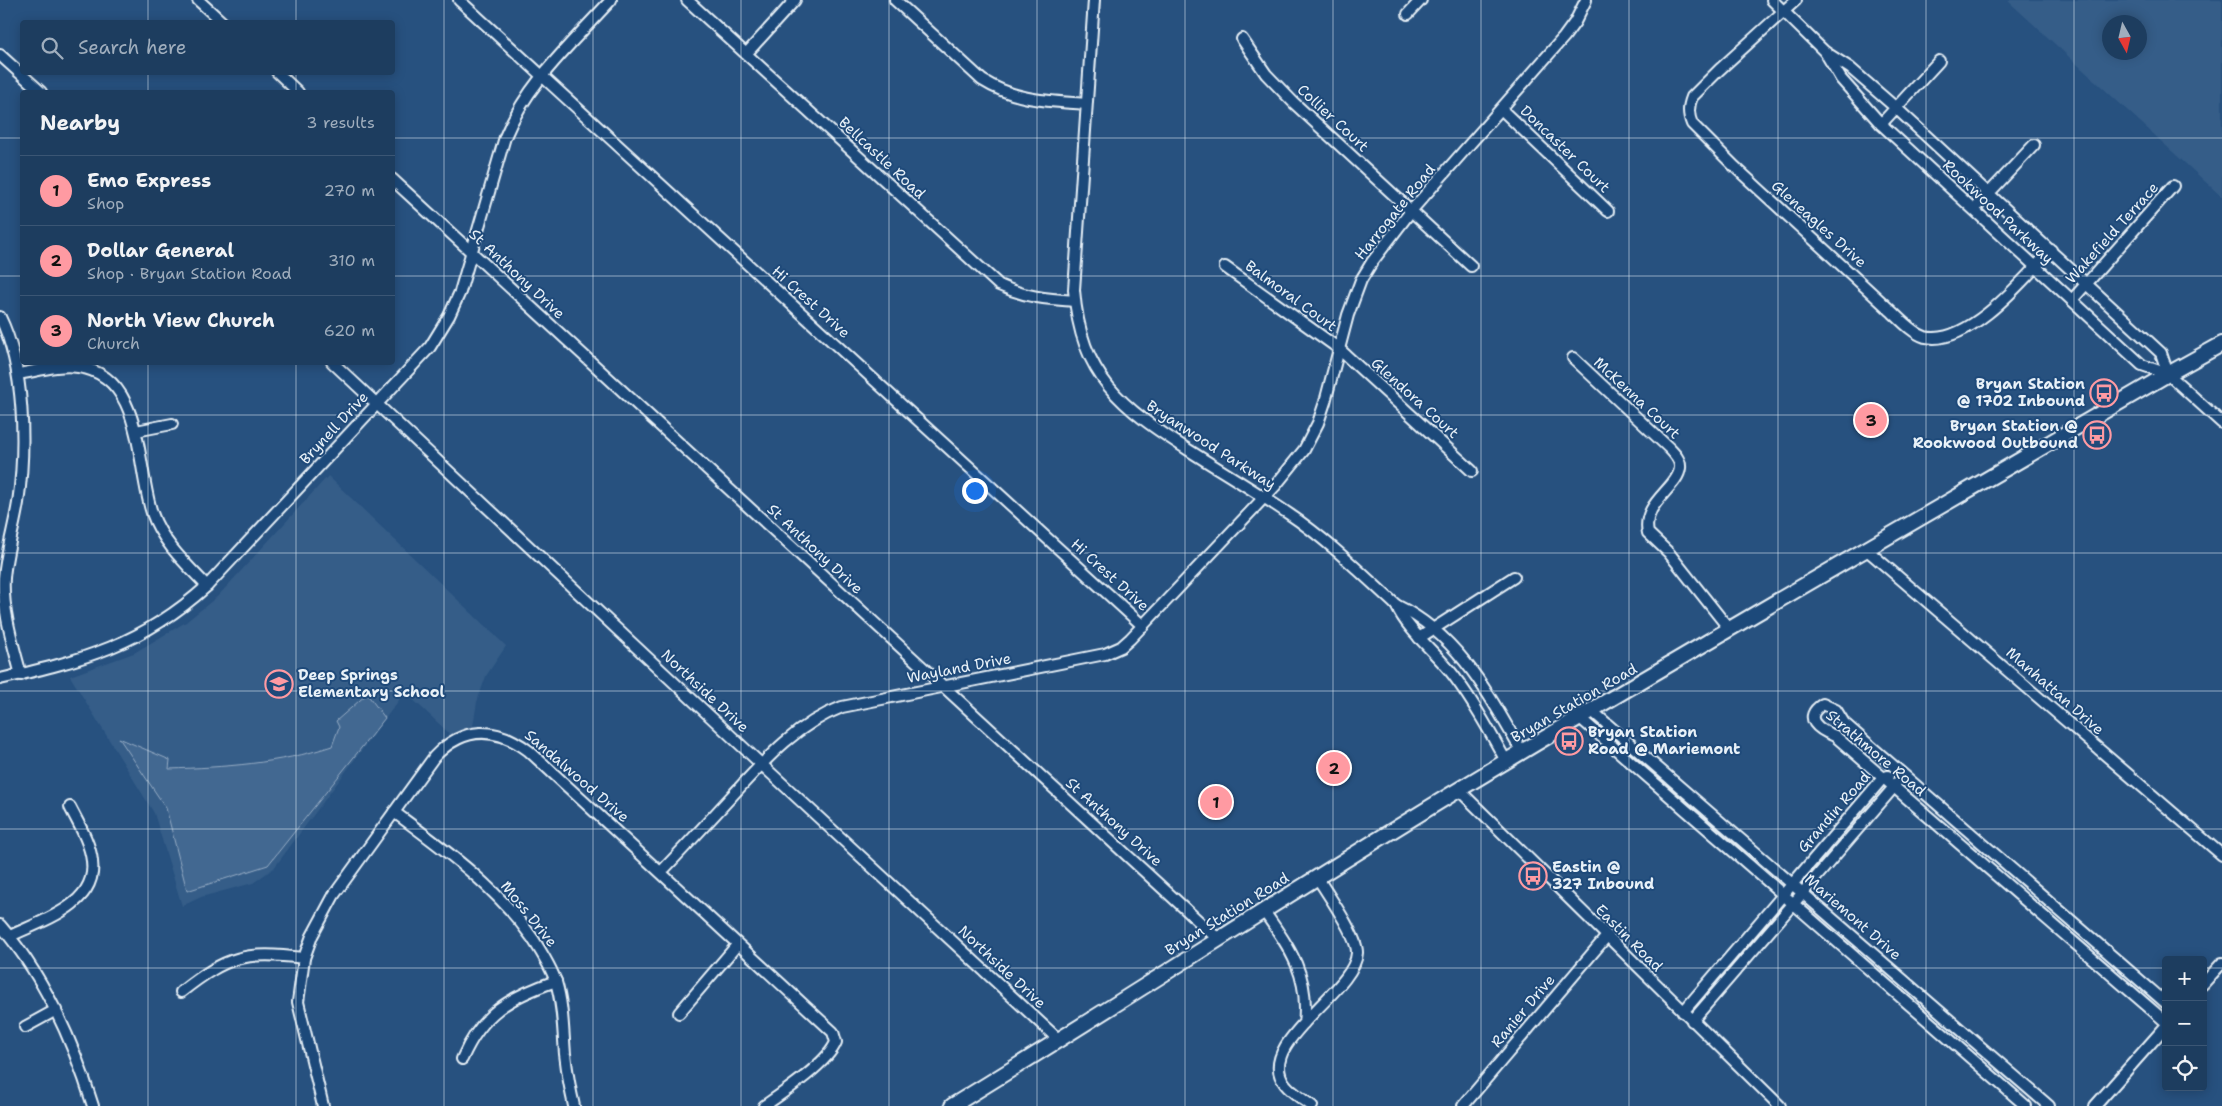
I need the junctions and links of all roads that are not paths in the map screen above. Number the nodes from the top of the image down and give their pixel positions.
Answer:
1 (198, 0) edge
2 (459, 0) edge
3 (611, 0) edge
4 (688, 0) edge
5 (795, 0) edge
6 (895, 0) edge
7 (1094, 0) edge
8 (1421, 0) edge
9 (1586, 0) edge
10 (1772, 0) edge
11 (1796, 0) edge
12 (1782, 11) junction
13 (1408, 14) dead end
14 (220, 20) edge
15 (1242, 39) dead end
16 (1825, 52) junction
17 (0, 54) edge
18 (746, 54) junction
19 (1939, 61) dead end
20 (20, 73) edge
21 (23, 75) edge
22 (280, 75) edge
23 (542, 76) junction
24 (39, 90) edge
25 (296, 90) edge
26 (1086, 104) junction
27 (1896, 108) junction
28 (1502, 110) junction
29 (1881, 124) junction
30 (2034, 145) dead end
31 (395, 182) edge
32 (2173, 186) dead end
33 (1989, 194) junction
34 (1974, 209) junction
35 (1411, 211) junction
36 (1608, 211) dead end
37 (2051, 250) junction
38 (471, 251) junction
39 (1471, 266) dead end
40 (1225, 267) dead end
41 (2036, 267) junction
42 (2086, 285) junction
43 (2072, 300) junction
44 (1075, 301) junction
45 (0, 317) edge
46 (2222, 344) edge
47 (1338, 348) junction
48 (1573, 358) dead end
49 (335, 365) edge
50 (18, 374) junction
51 (2168, 374) junction
52 (377, 404) junction
53 (2222, 423) edge
54 (172, 424) dead end
55 (136, 431) junction
56 (1472, 471) dead end
57 (1264, 497) junction
58 (1867, 550) junction
59 (1514, 578) dead end
60 (207, 586) junction
61 (1396, 605) junction
62 (1144, 626) junction
63 (1435, 628) junction
64 (1730, 630) junction
65 (1419, 638) junction
66 (20, 675) junction
67 (0, 680) edge
68 (942, 687) junction
69 (1586, 715) junction
70 (1522, 752) junction
71 (1506, 761) junction
72 (761, 764) junction
73 (1899, 772) junction
74 (1883, 778) junction
75 (1894, 787) junction
76 (1458, 790) junction
77 (70, 807) dead end
78 (394, 812) junction
79 (2222, 855) edge
80 (662, 872) junction
81 (1317, 877) junction
82 (1792, 884) junction
83 (1803, 894) junction
84 (1782, 896) junction
85 (1793, 905) junction
86 (1263, 910) junction
87 (0, 925) edge
88 (10, 936) junction
89 (1606, 936) junction
90 (1218, 939) junction
91 (738, 945) junction
92 (304, 958) junction
93 (2222, 963) edge
94 (2207, 980) edge
95 (556, 982) junction
96 (181, 992) dead end
97 (2164, 1001) edge
98 (56, 1010) junction
99 (1683, 1012) junction
100 (679, 1013) dead end
101 (2162, 1019) edge
102 (1692, 1021) junction
103 (1304, 1023) junction
104 (25, 1027) dead end
105 (1961, 1030) junction
106 (2162, 1031) edge
107 (1060, 1040) junction
108 (1950, 1042) junction
109 (462, 1059) dead end
110 (93, 1106) edge
111 (323, 1106) edge
112 (574, 1106) edge
113 (764, 1106) edge
114 (952, 1106) edge
115 (1312, 1106) edge
116 (1463, 1106) edge
117 (1780, 1106) edge
118 (2026, 1106) edge
119 (2049, 1106) edge
120 (2095, 1106) edge

1 - 14 street
2 - 23 street, Hi Crest Drive
3 - 23 street, Brynell Drive
4 - 18 street, Bellcastle Road
5 - 18 street
6 - 26 street
7 - 26 street, Bryanwood Parkway
8 - 13 street
9 - 28 street, Harrogate Road
10 - 12 street, Rookwood Parkway
11 - 12 street
12 - 16 street, Rookwood Parkway
12 - 41 street, Gleneagles Drive
15 - 35 street, Collier Court
16 - 27 street, Rookwood Parkway
16 - 29 street, Rookwood Parkway
17 - 20 street
18 - 44 street, Bellcastle Road
19 - 27 street
21 - 24 street
22 - 25 street
23 - 38 street, Brynell Drive
23 - 62 street, Hi Crest Drive
26 - 44 street, Bryanwood Parkway
27 - 29 street
27 - 33 street, Rookwood Parkway
28 - 35 street, Harrogate Road
28 - 36 street, Doncaster Court
29 - 34 street, Rookwood Parkway
30 - 33 street
31 - 38 street, St Anthony Drive
32 - 42 street, Wakefield Terrace
33 - 34 street
33 - 37 street, Rookwood Parkway
34 - 41 street, Rookwood Parkway
35 - 39 street, Collier Court
35 - 47 street, Harrogate Road
37 - 41 street, Gleneagles Drive
37 - 42 street, Rookwood Parkway
38 - 52 street, Brynell Drive
38 - 68 street, St Anthony Drive
40 - 47 street, Balmoral Court
41 - 43 street, Rookwood Parkway
42 - 43 street, Wakefield Terrace
42 - 51 street, Rookwood Parkway
43 - 51 street, Rookwood Parkway
44 - 57 street, Bryanwood Parkway
45 - 50 street
46 - 51 main road, Bryan Station Road
47 - 56 street, Glendora Court
47 - 57 street, Harrogate Road
48 - 64 street, McKenna Court
49 - 52 street, Northside Drive
50 - 55 street
50 - 66 street
51 - 53 street, Rookwood Parkway
51 - 58 main road, Bryan Station Road
52 - 60 street, Brynell Drive
52 - 72 street, Northside Drive
54 - 55 street
55 - 60 street
57 - 61 street, Bryanwood Parkway
57 - 62 street, Wayland Drive
58 - 64 main road, Bryan Station Road
58 - 79 street, Manhattan Drive
59 - 63 street
60 - 66 street, Brynell Drive
61 - 63 street, Bryanwood Parkway
61 - 65 street, Bryanwood Parkway
62 - 68 street, Wayland Drive
63 - 65 street
63 - 70 street, Bryanwood Parkway
64 - 69 main road, Bryan Station Road
65 - 71 street, Bryanwood Parkway
66 - 67 street, Brynell Drive
68 - 72 street, Wayland Drive
68 - 90 street, St Anthony Drive
69 - 70 main road, Bryan Station Road
69 - 82 street, Mariemont Drive
69 - 84 street, Mariemont Drive
70 - 71 main road, Bryan Station Road
71 - 76 main road, Bryan Station Road
72 - 80 street, Wayland Drive
72 - 107 street, Northside Drive
73 - 74 street, Grandin Road
73 - 74 street, Strathmore Road
73 - 75 street, Grandin Road
73 - 97 street, Strathmore Road
74 - 75 street, Strathmore Road
74 - 82 street, Grandin Road
75 - 83 street, Grandin Road
75 - 101 street, Strathmore Road
76 - 81 main road, Bryan Station Road
76 - 89 street, Eastin Road
77 - 88 street
78 - 80 street, Sandalwood Drive
78 - 92 street, Sandalwood Drive
78 - 95 street, Moss Drive
80 - 91 street, Sandalwood Drive
81 - 86 main road, Bryan Station Road
81 - 103 street
82 - 83 street, Mariemont Drive
82 - 84 street, Grandin Road
83 - 85 street, Grandin Road
83 - 105 street, Mariemont Drive
84 - 85 street, Mariemont Drive
84 - 99 street, Grandin Road
85 - 102 street, Grandin Road
85 - 108 street, Mariemont Drive
86 - 90 main road, Bryan Station Road
86 - 103 street
87 - 88 street
88 - 98 street
89 - 99 street, Eastin Road
89 - 116 street, Ranier Drive
90 - 107 main road, Bryan Station Road
91 - 100 street
91 - 113 street, Sandalwood Drive
92 - 96 street
92 - 111 street, Sandalwood Drive
93 - 94 street
95 - 109 street
95 - 112 street, Moss Drive
98 - 104 street
98 - 110 street
99 - 102 street, Eastin Road
102 - 117 street, Eastin Road
103 - 115 street
105 - 108 street
105 - 119 street, Mariemont Drive
106 - 120 street
107 - 114 main road, Bryan Station Road
108 - 118 street, Mariemont Drive

